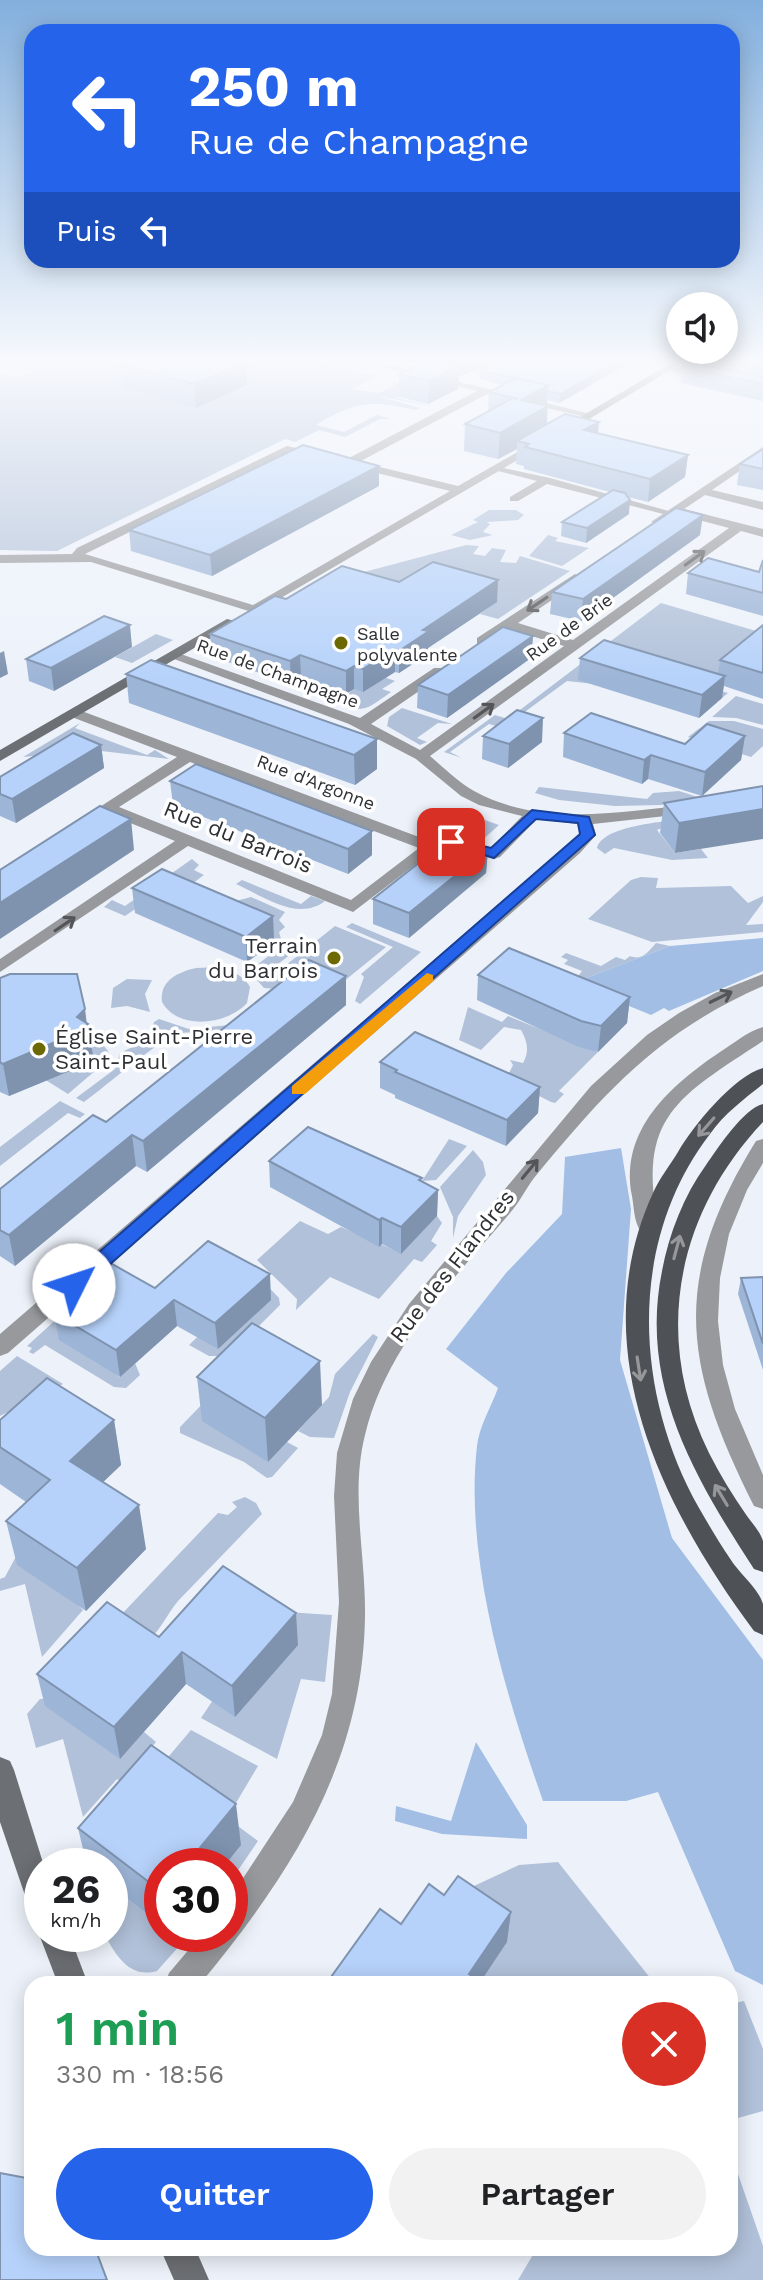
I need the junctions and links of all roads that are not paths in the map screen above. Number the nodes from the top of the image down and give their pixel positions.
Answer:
1 (246, 469) edge
2 (382, 469) edge
3 (496, 469) edge
4 (504, 469) edge
5 (735, 469) edge
6 (546, 480) junction
7 (459, 490) junction
8 (703, 491) junction
9 (514, 499) dead end
10 (763, 506) edge
11 (672, 512) junction
12 (738, 527) junction
13 (641, 533) edge
14 (763, 533) edge
15 (77, 556) junction
16 (0, 559) edge
17 (591, 567) edge
18 (254, 609) junction
19 (232, 622) joint
20 (507, 624) junction
21 (575, 645) junction
22 (468, 651) edge
23 (173, 656) junction
24 (456, 660) edge
25 (74, 713) junction
26 (361, 724) junction
27 (0, 756) edge
28 (188, 756) junction
29 (421, 756) junction
30 (705, 807) edge
31 (107, 808) junction
32 (532, 815) junction
33 (584, 820) junction
34 (84, 822) edge
35 (187, 840) junction
36 (431, 846) junction
37 (0, 967) edge
38 (763, 979) edge
39 (763, 1033) edge
40 (763, 1074) edge
41 (763, 1110) edge
42 (763, 1146) edge
43 (648, 1227) junction
44 (0, 1347) edge
45 (763, 1499) edge
46 (763, 1561) edge
47 (763, 1623) edge
48 (0, 1770) edge
49 (24, 1850) edge
50 (248, 1896) edge
51 (61, 1952) edge
52 (207, 1952) edge
53 (70, 1976) edge
54 (187, 1976) edge
55 (181, 2256) edge
56 (192, 2280) edge

1 - 15 street
2 - 7 street
3 - 7 street
4 - 6 street
5 - 8 street
6 - 9 street
6 - 11 street
7 - 18 street
8 - 10 street
8 - 11 street
11 - 12 street
11 - 13 street
12 - 14 street
21 -> 12 street, Rue de Brie
15 - 16 street
15 - 18 street
17 -> 20 street
18 - 19 street
19 - 23 main road
20 - 21 street
20 - 22 street
29 -> 21 street, Rue de Brie
23 - 25 main road
23 - 26 street, Rue de Champagne
24 - 26 street
25 - 27 main road
25 - 28 street, Rue d'Argonne
26 - 29 street, Rue de Champagne
28 - 31 street
28 - 36 street, Rue d'Argonne
29 - 32 street, Rue de Champagne
30 - 33 street, Rue de Champagne
31 - 34 street
31 - 35 street, Rue du Barrois
32 - 33 street, Rue de Champagne
32 - 36 street, Rue d'Argonne
33 - 44 street
35 - 36 street, Rue du Barrois
37 -> 35 street
50 -> 38 street, Rue des Flandres
39 - 43 street
40 -> 43 main road
46 -> 41 main road
42 - 45 street
43 -> 47 main road
48 - 49 main road
51 - 53 main road
52 - 54 street
55 - 56 main road

